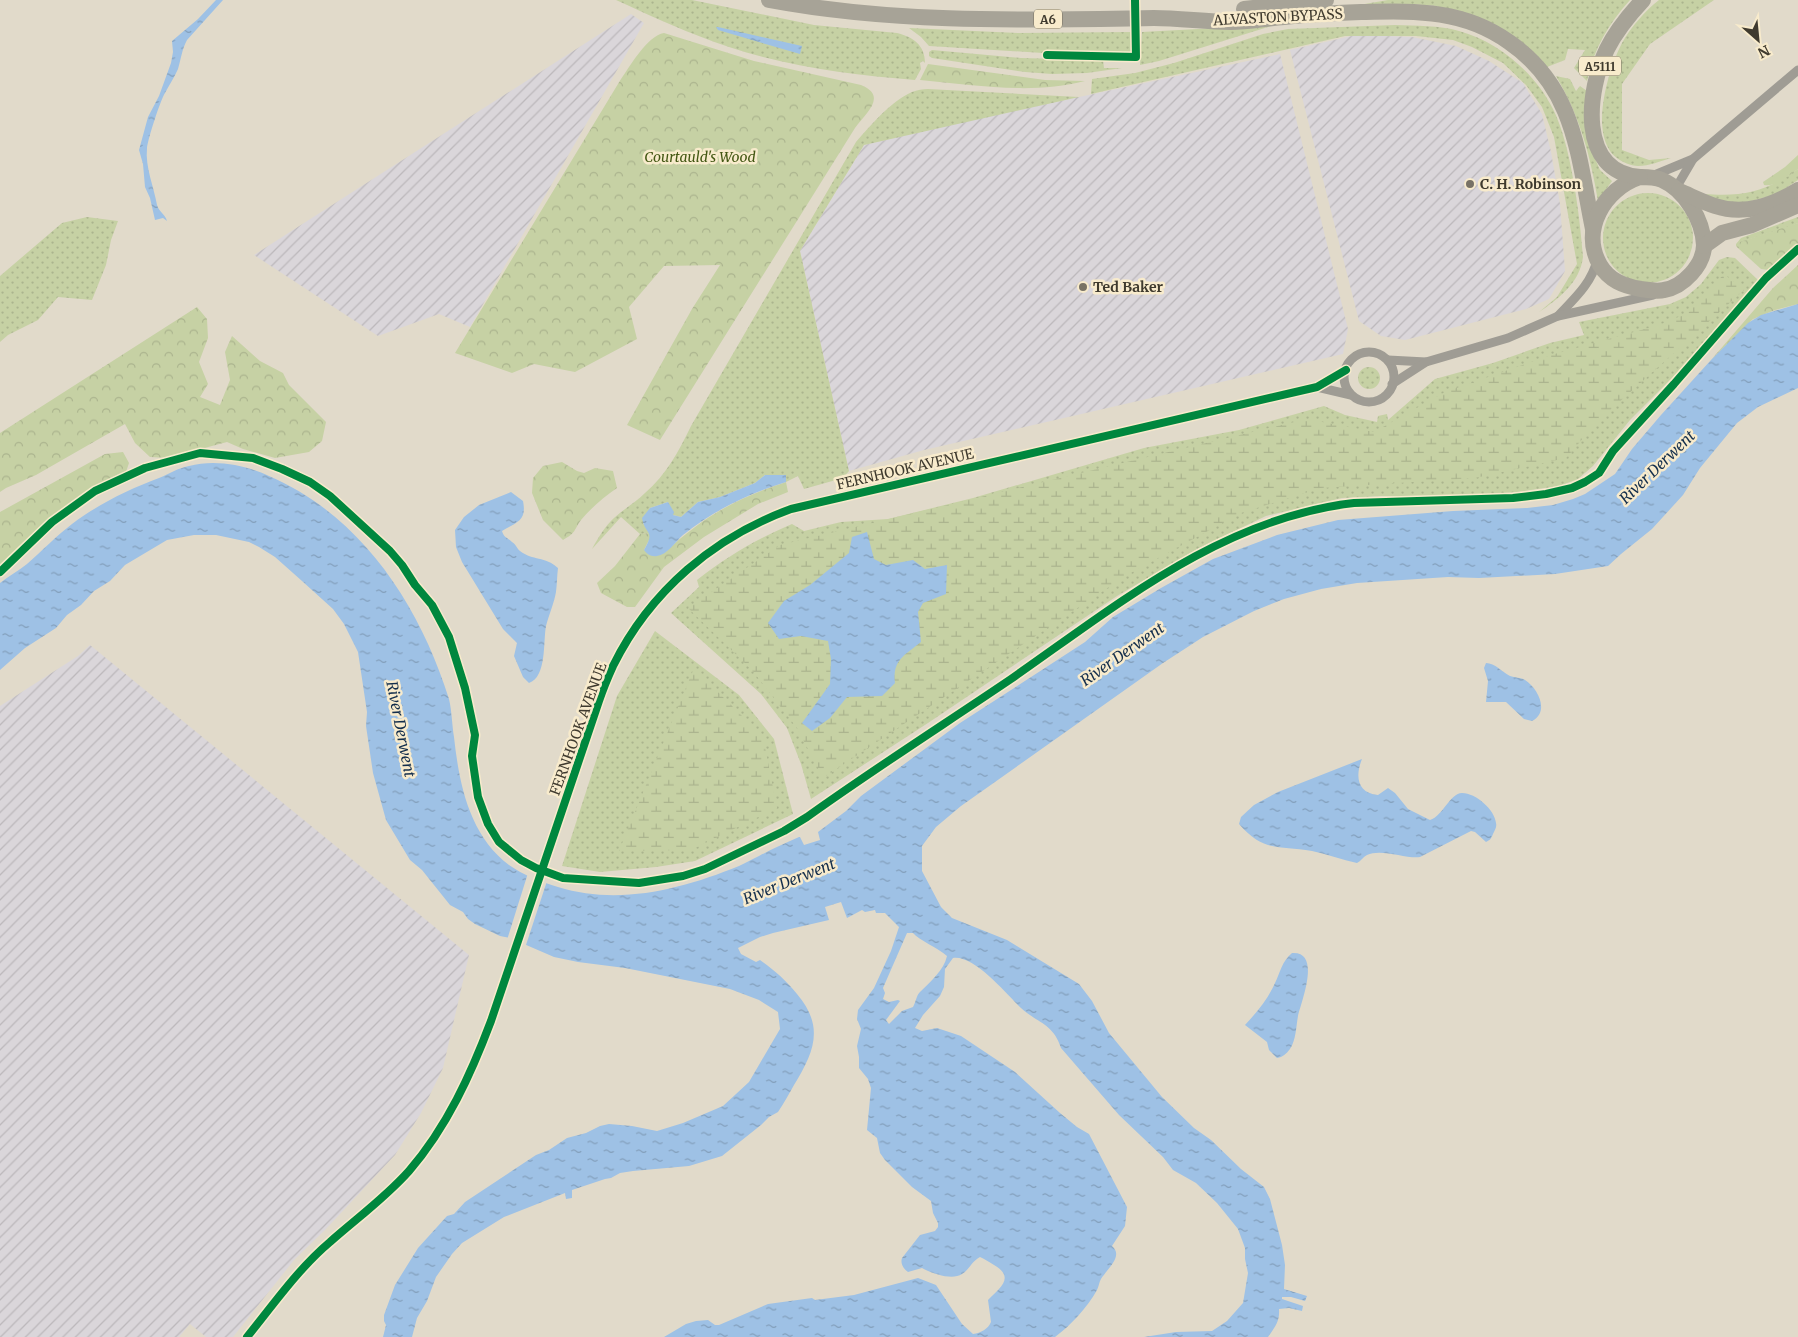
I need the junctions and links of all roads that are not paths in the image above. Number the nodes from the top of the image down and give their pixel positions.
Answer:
1 (769, 0) edge
2 (1326, 0) edge
3 (1643, 0) edge
4 (1176, 18) junction
5 (1798, 70) edge
6 (1693, 159) junction
7 (1644, 177) junction
8 (1677, 190) junction
9 (1798, 190) edge
10 (1798, 206) edge
11 (1593, 229) junction
12 (1704, 246) junction
13 (1597, 259) junction
14 (1663, 291) junction
15 (1558, 316) junction
16 (1388, 360) junction
17 (1426, 362) junction
18 (1346, 370) junction
19 (1392, 384) junction
20 (1317, 387) junction
21 (1351, 395) junction
22 (248, 1337) edge

1 - 4 highway, ALVASTON BYPASS / A6
2 - 4 highway
3 - 7 highway, A5111
4 - 11 highway, ALVASTON BYPASS / A6
5 - 6 street
6 - 7 street
6 - 8 street
7 - 8 highway
7 - 11 highway
8 - 9 highway
8 - 12 highway
10 - 12 highway
11 - 13 highway
12 - 14 highway
13 - 14 highway
13 - 15 street, FERNHOOK AVENUE
14 - 15 street, FERNHOOK AVENUE
15 - 17 street, FERNHOOK AVENUE
16 - 17 street, FERNHOOK AVENUE
16 - 18 street, FERNHOOK AVENUE
16 - 19 street
17 - 19 street, FERNHOOK AVENUE
18 - 20 street, FERNHOOK AVENUE
18 - 21 street
19 - 21 street, FERNHOOK AVENUE
20 - 21 street, FERNHOOK AVENUE
20 - 22 street, FERNHOOK AVENUE

